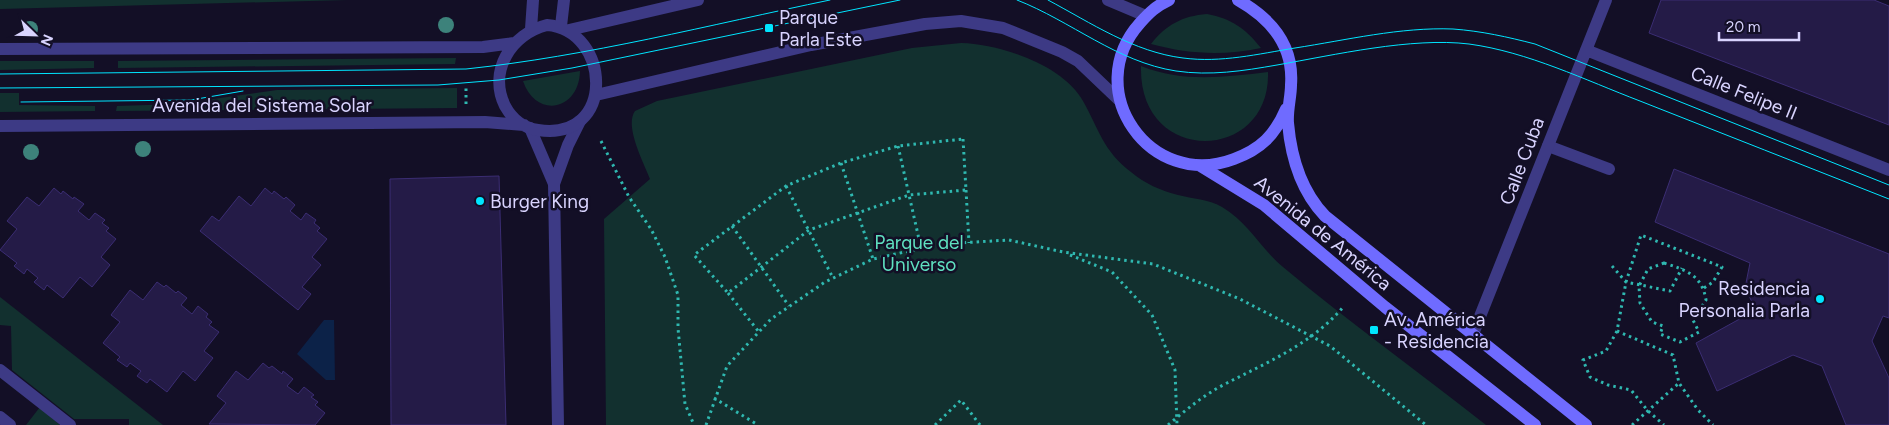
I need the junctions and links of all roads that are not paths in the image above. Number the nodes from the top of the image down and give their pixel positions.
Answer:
1 (533, 0) edge
2 (564, 0) edge
3 (698, 0) edge
4 (1108, 0) edge
5 (1169, 0) edge
6 (1238, 0) edge
7 (1606, 0) edge
8 (1156, 3) edge
9 (1146, 16) junction
10 (565, 28) junction
11 (531, 29) junction
12 (514, 43) junction
13 (0, 49) edge
14 (1586, 50) junction
15 (596, 95) junction
16 (1120, 101) junction
17 (1289, 102) junction
18 (580, 121) junction
19 (0, 126) edge
20 (527, 127) junction
21 (1548, 146) junction
22 (1202, 167) junction
23 (1609, 169) dead end
24 (1889, 170) edge
25 (554, 184) junction
26 (1474, 334) junction
27 (0, 370) edge
28 (0, 417) edge
29 (10, 425) edge
30 (70, 425) edge
31 (558, 425) edge
32 (1536, 425) edge
33 (1586, 425) edge

1 - 11 street
2 - 10 street
3 - 10 street
4 - 9 street
5 - 8 main road, Avenida de América
6 - 17 main road, Avenida de América
7 - 14 street, Calle Cuba
8 - 9 main road, Avenida de América
9 - 16 main road, Avenida de América
10 - 11 street
10 - 15 street
11 - 12 street
12 - 13 street
12 - 20 street
14 - 21 street, Calle Cuba
14 - 24 street, Calle Felipe II
15 - 16 street
15 - 18 street
16 - 22 main road, Avenida de América
17 - 22 main road, Avenida de América
17 - 26 main road, Avenida de América
18 - 20 street
18 - 25 street
19 - 20 street, Avenida del Sistema Solar
20 - 25 street
21 - 23 street
21 - 26 street, Calle Cuba
22 - 32 main road, Avenida de América
25 - 31 street
26 - 33 main road, Avenida de América
27 - 30 street
28 - 29 street

